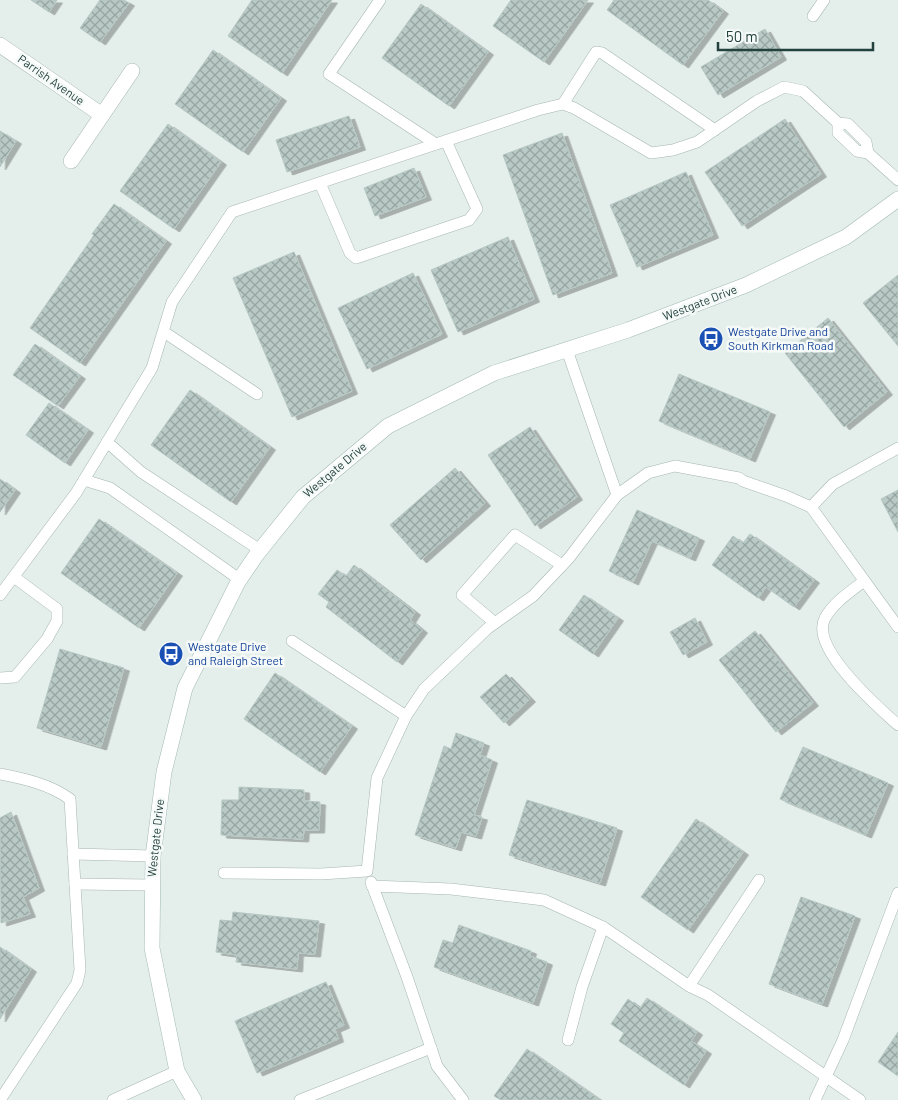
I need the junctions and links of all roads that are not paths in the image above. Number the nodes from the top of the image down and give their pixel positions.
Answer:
1 (380, 0) edge
2 (824, 0) edge
3 (813, 16) dead end
4 (0, 45) edge
5 (132, 71) dead end
6 (563, 104) junction
7 (102, 115) junction
8 (715, 130) junction
9 (441, 143) junction
10 (71, 161) dead end
11 (898, 180) edge
12 (320, 183) junction
13 (898, 199) edge
14 (164, 332) junction
15 (567, 350) junction
16 (257, 394) dead end
17 (107, 442) junction
18 (898, 448) edge
19 (84, 480) junction
20 (617, 495) junction
21 (811, 507) junction
22 (260, 550) junction
23 (562, 565) junction
24 (14, 577) junction
25 (239, 580) junction
26 (864, 581) junction
27 (0, 595) edge
28 (495, 623) junction
29 (898, 627) edge
30 (292, 641) dead end
31 (0, 678) edge
32 (406, 716) junction
33 (898, 725) edge
34 (0, 774) edge
35 (73, 854) junction
36 (153, 856) junction
37 (367, 871) junction
38 (224, 873) dead end
39 (759, 880) dead end
40 (75, 884) junction
41 (151, 885) junction
42 (372, 886) junction
43 (898, 893) edge
44 (602, 927) junction
45 (689, 986) junction
46 (568, 1040) dead end
47 (430, 1048) junction
48 (177, 1070) junction
49 (826, 1076) junction
50 (0, 1100) edge
51 (113, 1100) edge
52 (194, 1100) edge
53 (300, 1100) edge
54 (463, 1100) edge
55 (815, 1100) edge
56 (860, 1100) edge

1 - 9 lane
2 - 3 lane
4 - 7 street, Parrish Avenue
5 - 7 street
6 - 8 lane
6 - 8 lane
6 - 9 lane
7 - 10 street
8 - 11 lane
9 - 12 lane
9 - 12 lane
12 - 14 lane
13 - 15 street, Westgate Drive
14 - 16 lane
14 - 17 lane
15 - 20 lane
15 - 22 street, Westgate Drive
17 - 19 lane
17 - 22 lane
18 - 21 lane
19 - 24 lane
19 - 25 lane
20 - 21 lane
20 - 23 lane
21 - 26 lane
22 - 25 street, Westgate Drive
23 - 28 lane
23 - 28 lane
24 - 27 lane
24 - 31 lane
25 - 36 street, Westgate Drive
26 - 29 lane
26 - 33 lane
28 - 32 lane
30 - 32 lane
32 - 37 lane
34 - 35 lane
35 - 36 lane
35 - 40 lane
36 - 41 street, Westgate Drive
37 - 38 lane
37 - 42 lane
39 - 45 lane
40 - 41 lane
40 - 50 lane
41 - 48 street, Westgate Drive
42 - 44 lane
42 - 47 lane
43 - 49 lane
44 - 45 lane
44 - 46 lane
45 - 49 lane
47 - 53 lane
47 - 54 lane
48 - 51 lane
48 - 52 street, Westgate Drive
49 - 55 lane
49 - 56 lane

